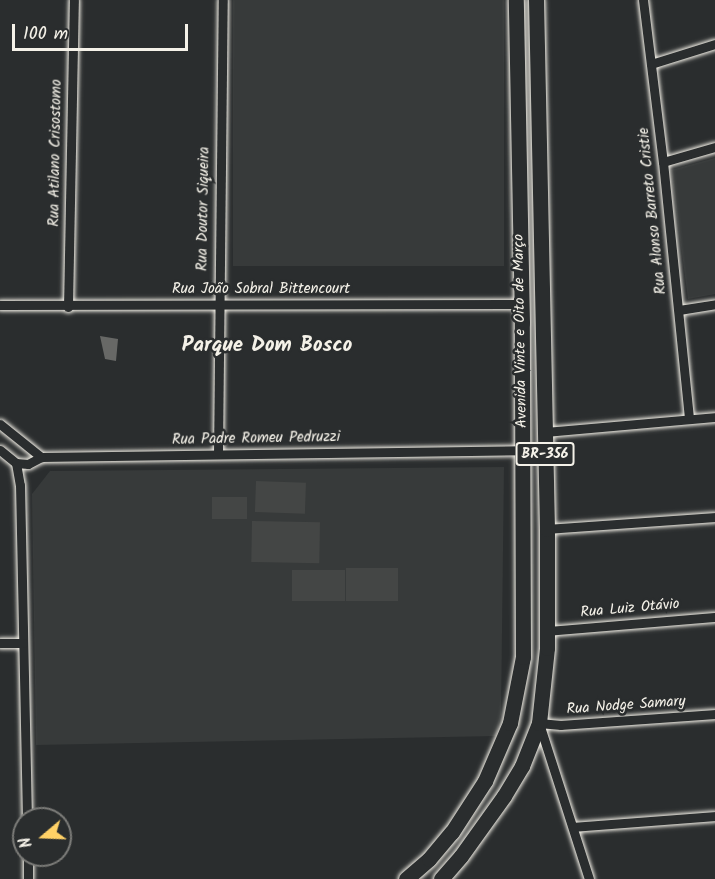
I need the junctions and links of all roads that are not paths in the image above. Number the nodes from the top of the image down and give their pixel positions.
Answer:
1 (74, 0) edge
2 (223, 0) edge
3 (516, 0) edge
4 (536, 0) edge
5 (643, 0) edge
6 (715, 44) edge
7 (651, 64) junction
8 (715, 147) edge
9 (663, 162) junction
10 (217, 304) junction
11 (521, 304) junction
12 (715, 304) edge
13 (0, 305) edge
14 (68, 307) junction
15 (679, 310) junction
16 (522, 323) junction
17 (715, 417) edge
18 (689, 419) junction
19 (0, 424) edge
20 (544, 432) junction
21 (0, 450) edge
22 (523, 450) junction
23 (218, 454) junction
24 (41, 457) junction
25 (16, 463) junction
26 (28, 464) junction
27 (20, 485) junction
28 (715, 517) edge
29 (547, 529) junction
30 (547, 554) junction
31 (715, 617) edge
32 (547, 631) junction
33 (0, 643) edge
34 (23, 643) junction
35 (715, 714) edge
36 (539, 723) junction
37 (27, 807) edge
38 (715, 816) edge
39 (573, 827) junction
40 (406, 879) edge
41 (441, 879) edge
42 (589, 879) edge

1 - 14 street, Rua Atilano Crisostomo
2 - 10 street, Rua Doutor Siqueira
3 - 11 main road, Avenida Vinte e Oito de Março
4 - 20 main road, Avenida Vinte e Oito de Março / BR-356
5 - 7 street, Rua Alonso Barreto Cristie
6 - 7 street
7 - 9 street, Rua Alonso Barreto Cristie
8 - 9 street
9 - 15 street, Rua Alonso Barreto Cristie
10 - 11 street, Rua João Sobral Bittencourt
10 - 14 street, Rua João Sobral Bittencourt
10 - 23 street, Rua Doutor Siqueira
11 - 16 main road, Avenida Vinte e Oito de Março
12 - 15 street
13 - 14 street, Rua João Sobral Bittencourt
15 - 18 street, Rua Alonso Barreto Cristie
16 - 20 main road
16 - 22 main road, Avenida Vinte e Oito de Março
17 - 18 street
18 - 20 street
19 - 24 street
20 - 29 main road, Avenida Vinte e Oito de Março / BR-356
21 - 25 street
22 - 23 street, Rua Padre Romeu Pedruzzi
22 - 30 main road
22 - 40 main road, Avenida Vinte e Oito de Março
23 - 24 street, Rua Padre Romeu Pedruzzi
24 - 26 street
25 - 26 street
25 - 27 street
26 - 27 street
27 - 34 street
28 - 29 street
29 - 30 main road, Avenida Vinte e Oito de Março / BR-356
30 - 32 main road, Avenida Vinte e Oito de Março / BR-356
31 - 32 street, Rua Luiz Otávio
32 - 36 main road, Avenida Vinte e Oito de Março / BR-356
33 - 34 street
34 - 37 street
35 - 36 street, Rua Nodge Samary
36 - 39 street
36 - 41 main road, Avenida Vinte e Oito de Março / BR-356
38 - 39 street
39 - 42 street

